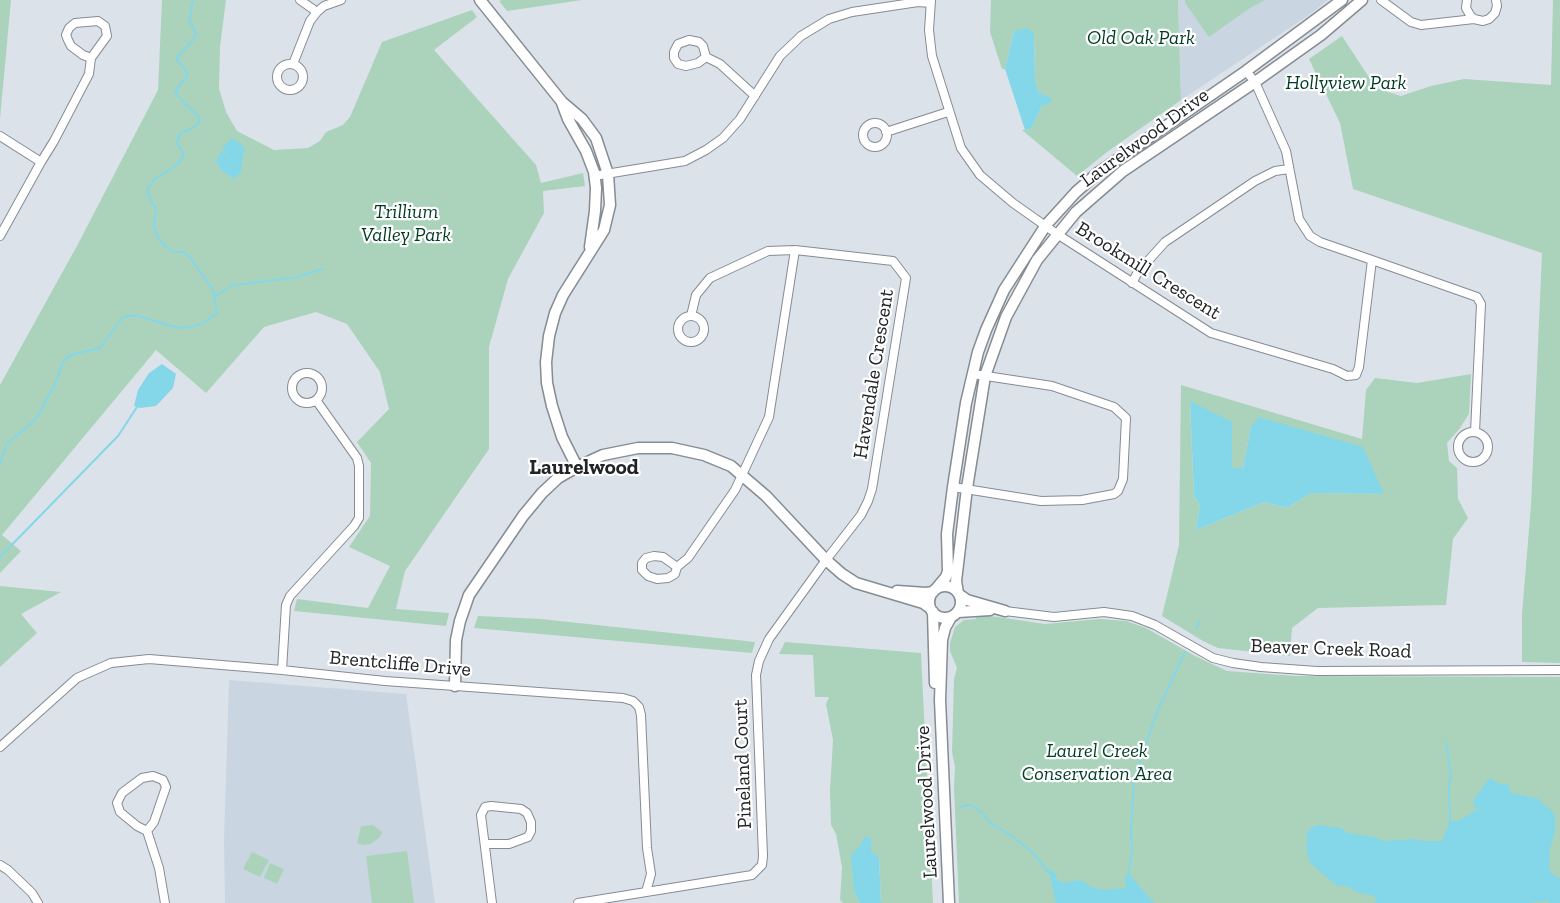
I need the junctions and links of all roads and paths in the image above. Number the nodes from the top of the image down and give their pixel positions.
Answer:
1 (300, 0) edge
2 (340, 0) edge
3 (480, 0) edge
4 (1342, 0) edge
5 (1362, 0) edge
6 (1381, 0) edge
7 (1467, 0) edge
8 (1496, 0) edge
9 (931, 1) edge
10 (322, 3) edge
11 (317, 12) junction
12 (1474, 19) junction
13 (706, 57) dead end
14 (91, 58) junction
15 (293, 64) dead end
16 (1246, 71) junction
17 (1255, 82) junction
18 (755, 96) junction
19 (562, 102) junction
20 (948, 112) junction
21 (886, 132) dead end
22 (0, 136) edge
23 (40, 162) junction
24 (1289, 169) junction
25 (608, 174) junction
26 (594, 176) junction
27 (1046, 225) junction
28 (1057, 234) junction
29 (0, 236) edge
30 (795, 250) junction
31 (590, 251) junction
32 (1372, 260) junction
33 (1132, 283) junction
34 (691, 316) dead end
35 (973, 374) junction
36 (985, 376) junction
37 (316, 400) dead end
38 (1475, 432) junction
39 (577, 466) junction
40 (742, 474) junction
41 (953, 487) junction
42 (966, 489) junction
43 (826, 560) junction
44 (677, 567) dead end
45 (934, 590) junction
46 (888, 591) junction
47 (959, 594) junction
48 (932, 610) junction
49 (1005, 610) junction
50 (954, 614) junction
51 (282, 670) junction
52 (1560, 670) edge
53 (455, 686) junction
54 (940, 700) junction
55 (0, 747) edge
56 (147, 831) junction
57 (485, 844) junction
58 (0, 865) edge
59 (646, 892) junction
60 (38, 903) edge
61 (165, 903) edge
62 (492, 903) edge
63 (578, 903) edge
64 (949, 903) edge

1 - 11 street
2 - 10 street
3 - 19 street
4 - 16 street, Laurelwood Drive
5 - 17 street, Laurelwood Drive
6 - 12 street
7 - 12 street
8 - 12 street
9 - 18 street
9 - 20 street, Brookmill Crescent
10 - 11 street
11 - 15 street
13 - 18 street
14 - 14 street
14 - 23 street
16 - 17 street
16 - 27 street, Laurelwood Drive
17 - 24 street
17 - 28 street, Laurelwood Drive
18 - 25 street
19 - 25 street
19 - 26 street
20 - 21 street
20 - 27 street, Brookmill Crescent
22 - 23 street
23 - 29 street
24 - 32 street
24 - 33 street
25 - 26 street
25 - 31 street
26 - 31 street
27 - 28 street, Brookmill Crescent
27 - 35 street, Laurelwood Drive
28 - 33 street, Brookmill Crescent
28 - 36 street, Laurelwood Drive
30 - 34 street, Havendale Crescent
30 - 40 street
30 - 43 street, Havendale Crescent
31 - 39 street
32 - 33 street, Brookmill Crescent
32 - 38 street
35 - 36 street
35 - 41 street, Laurelwood Drive
36 - 42 street, Laurelwood Drive
36 - 42 street
37 - 51 street
38 - 38 street
39 - 40 street
39 - 53 street
40 - 43 street
40 - 44 street
41 - 42 street
41 - 45 street, Laurelwood Drive
42 - 47 street, Laurelwood Drive
43 - 46 street
43 - 59 street, Pineland Court
45 - 46 street
45 - 47 street
45 - 48 street
46 - 48 street
47 - 49 street, Beaver Creek Road
47 - 50 street
48 - 50 street
48 - 54 street, Laurelwood Drive
49 - 50 street, Beaver Creek Road
49 - 52 street, Beaver Creek Road
50 - 54 street, Laurelwood Drive
51 - 53 street, Brentcliffe Drive
51 - 55 street, Brentcliffe Drive
53 - 59 street, Brentcliffe Drive
54 - 64 street, Laurelwood Drive
56 - 56 street
56 - 61 street
57 - 57 street
57 - 62 street
58 - 60 street
59 - 63 street, Pineland Court

